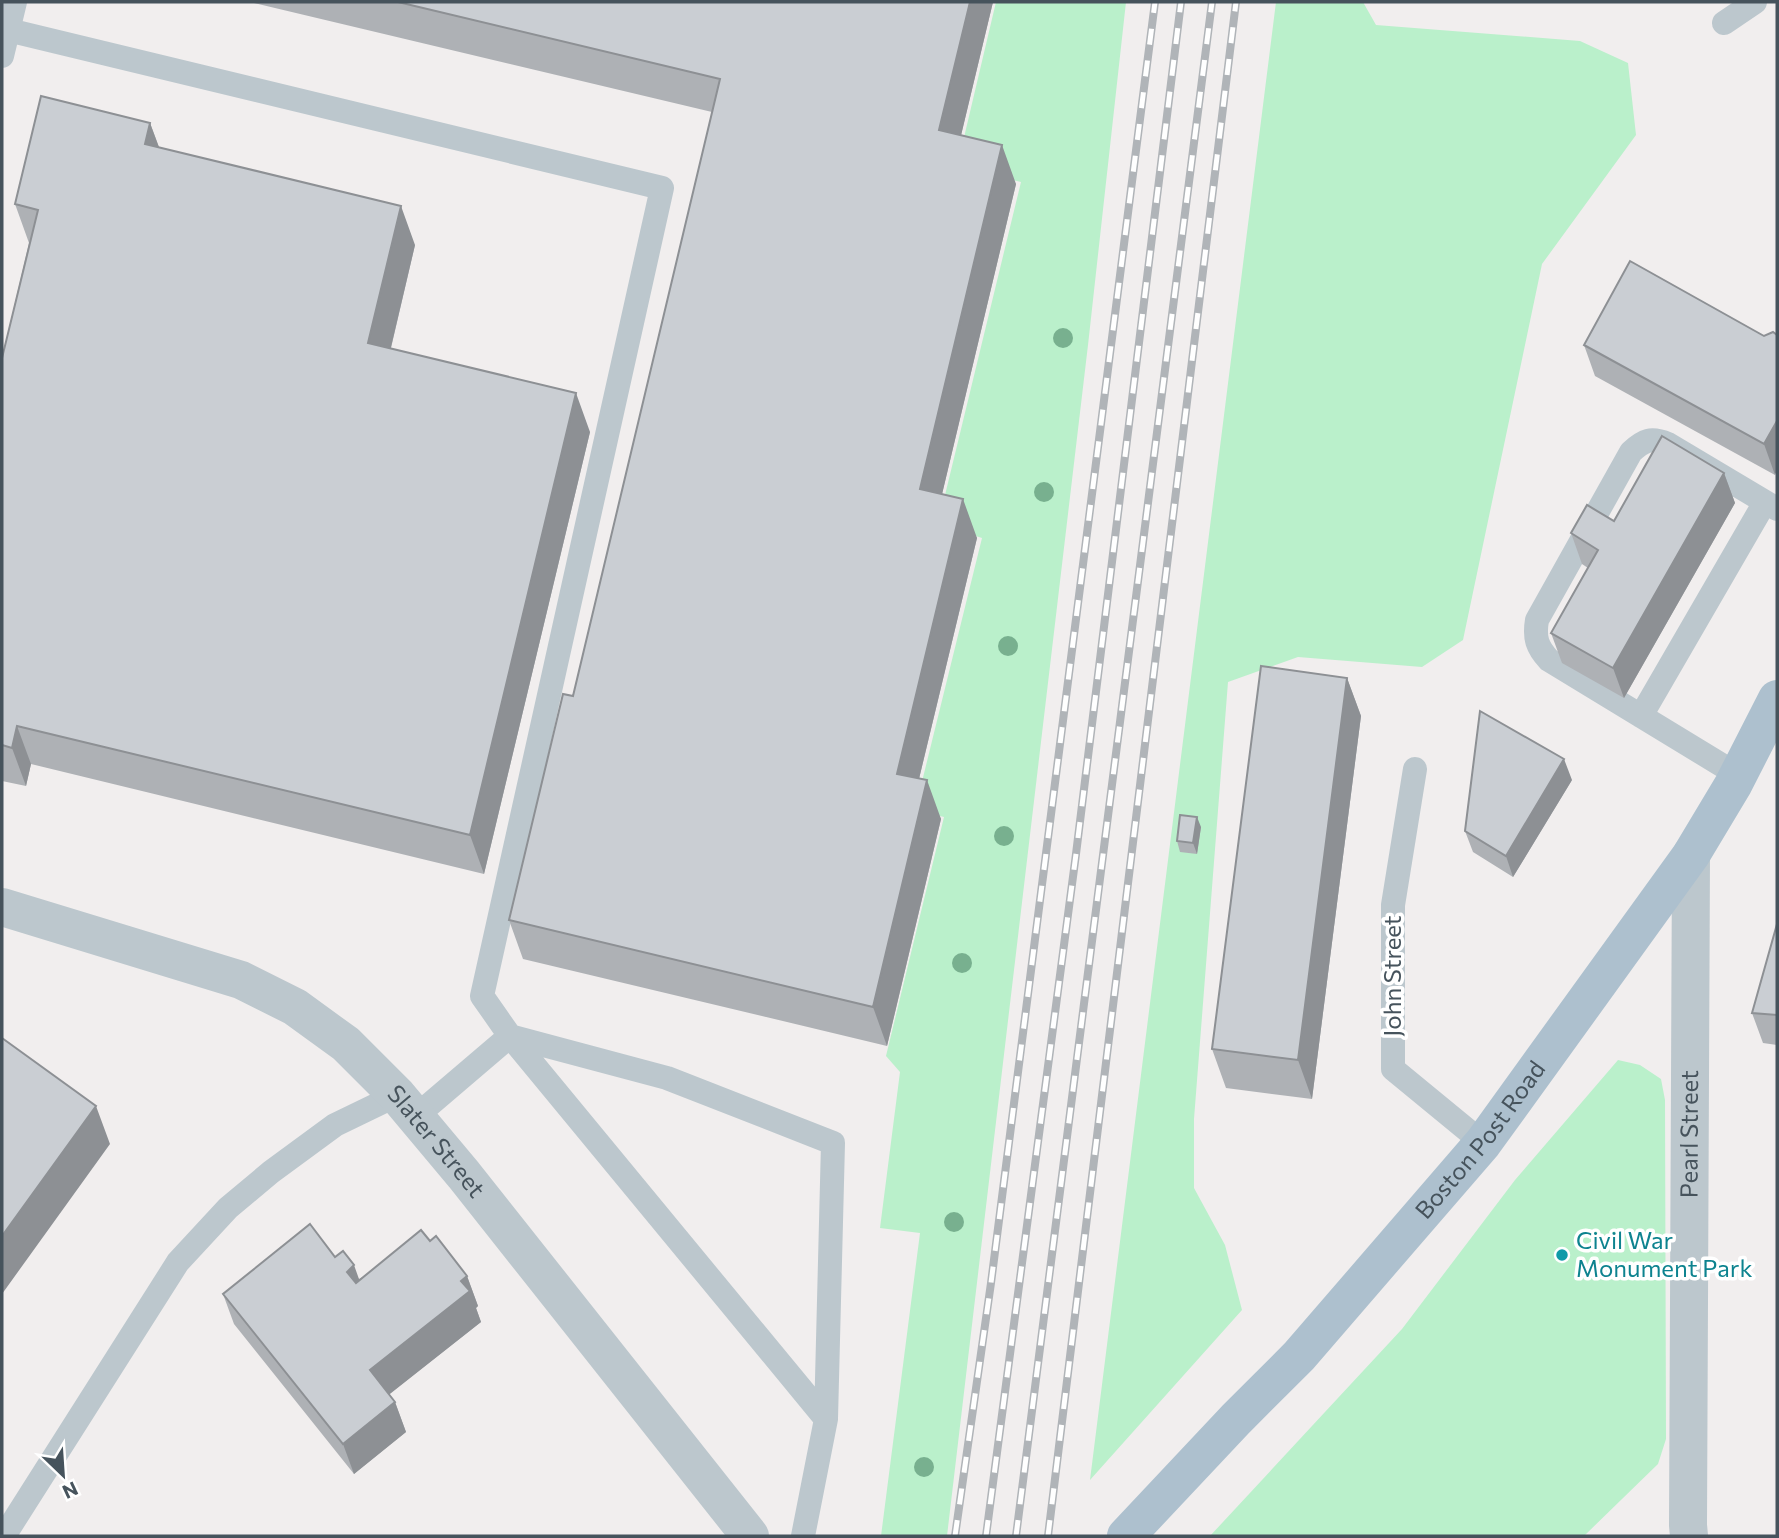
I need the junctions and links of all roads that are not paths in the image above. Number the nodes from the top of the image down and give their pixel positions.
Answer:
1 (15, 2) edge
2 (1755, 2) edge
3 (1724, 23) dead end
4 (8, 30) junction
5 (2, 56) edge
6 (1771, 506) edge
7 (1777, 699) edge
8 (1641, 716) junction
9 (1415, 769) dead end
10 (1738, 775) junction
11 (1691, 855) junction
12 (2, 907) edge
13 (510, 1036) junction
14 (406, 1106) junction
15 (1483, 1143) junction
16 (826, 1419) junction
17 (4, 1536) edge
18 (750, 1536) edge
19 (803, 1536) edge
20 (1126, 1536) edge
21 (1689, 1536) edge

1 - 4 lane
2 - 3 lane
4 - 5 lane
4 - 13 lane
6 - 8 lane
6 - 8 lane
7 - 10 main road, Boston Post Road
8 - 10 lane
9 - 15 lane, John Street
10 - 11 main road, Boston Post Road
11 - 15 main road, Boston Post Road
11 - 21 street, Pearl Street
12 - 14 street, Slater Street
13 - 14 lane
13 - 16 lane
13 - 16 lane
14 - 17 lane
14 - 18 street, Slater Street
15 - 20 main road, Boston Post Road
16 - 19 lane

